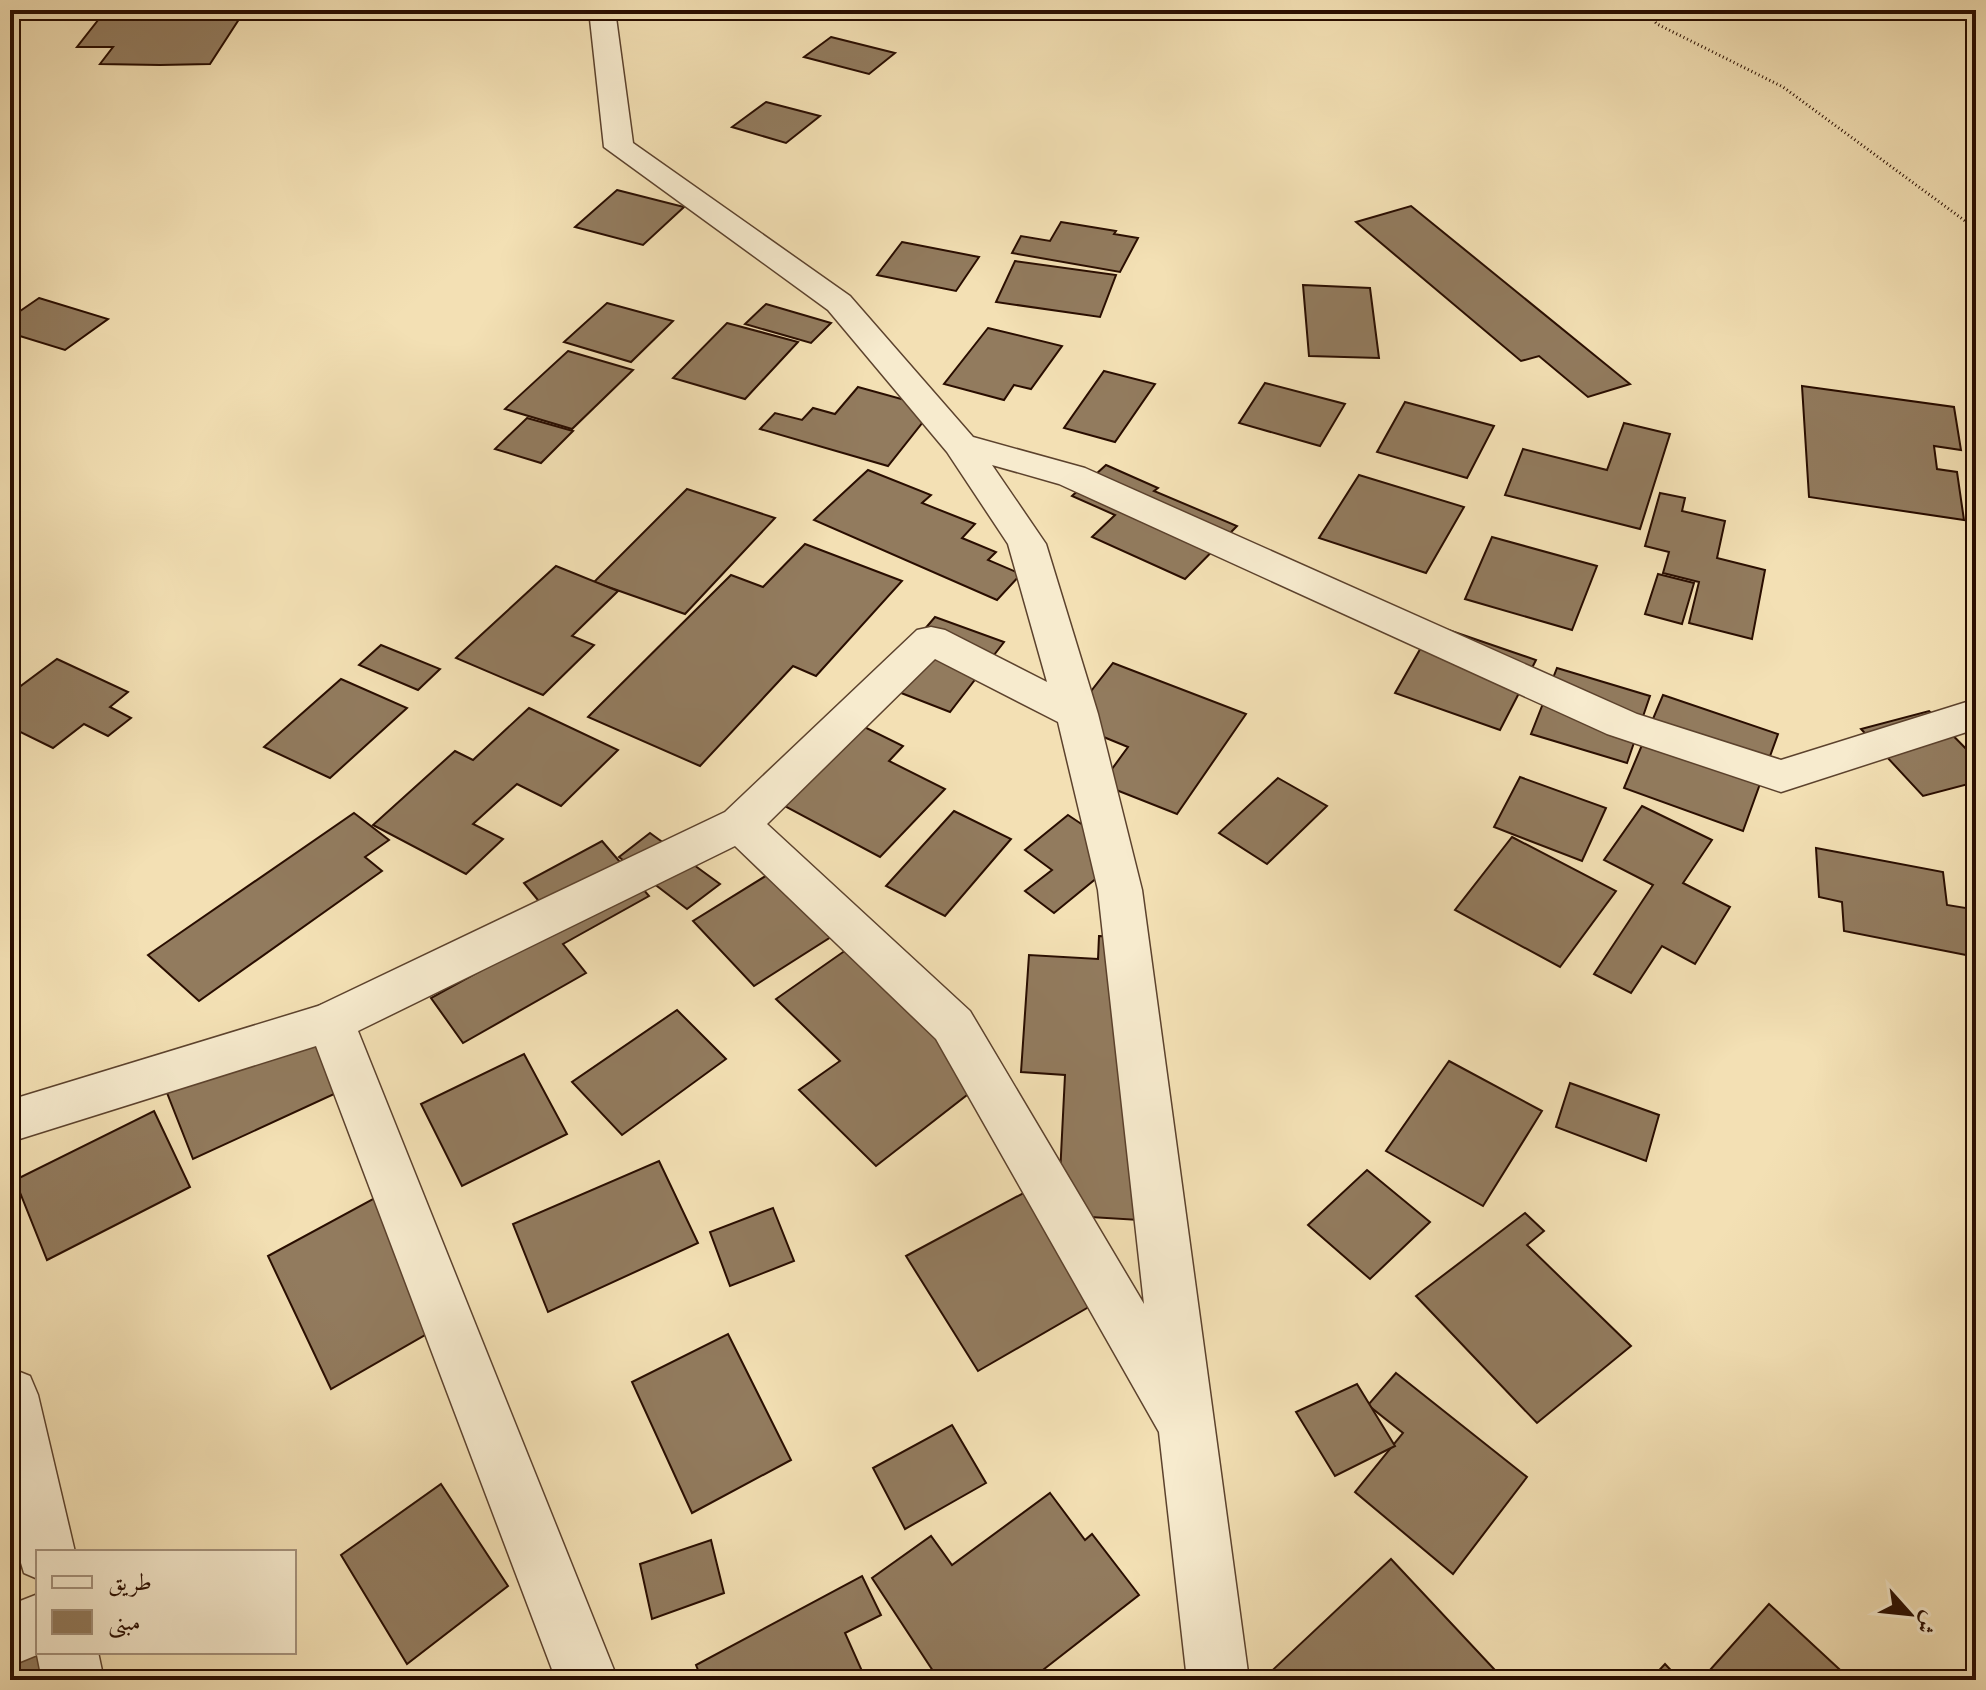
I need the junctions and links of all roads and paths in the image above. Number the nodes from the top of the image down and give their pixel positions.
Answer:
1 (602, 10) edge
2 (1645, 10) edge
3 (1976, 229) edge
4 (960, 445) junction
5 (1077, 714) junction
6 (1976, 714) edge
7 (740, 824) junction
8 (331, 1022) junction
9 (10, 1121) edge
10 (10, 1395) edge
11 (1187, 1429) junction
12 (45, 1550) edge
13 (36, 1625) edge
14 (10, 1636) edge
15 (67, 1654) edge
16 (73, 1680) edge
17 (587, 1680) edge
18 (1218, 1680) edge

1 - 4 street
2 - 3 path
4 - 5 street
4 - 6 street
5 - 7 street
5 - 11 street
7 - 8 street
7 - 11 street
8 - 9 street
8 - 17 street
10 - 12 street
11 - 18 street
13 - 14 street
15 - 16 street

